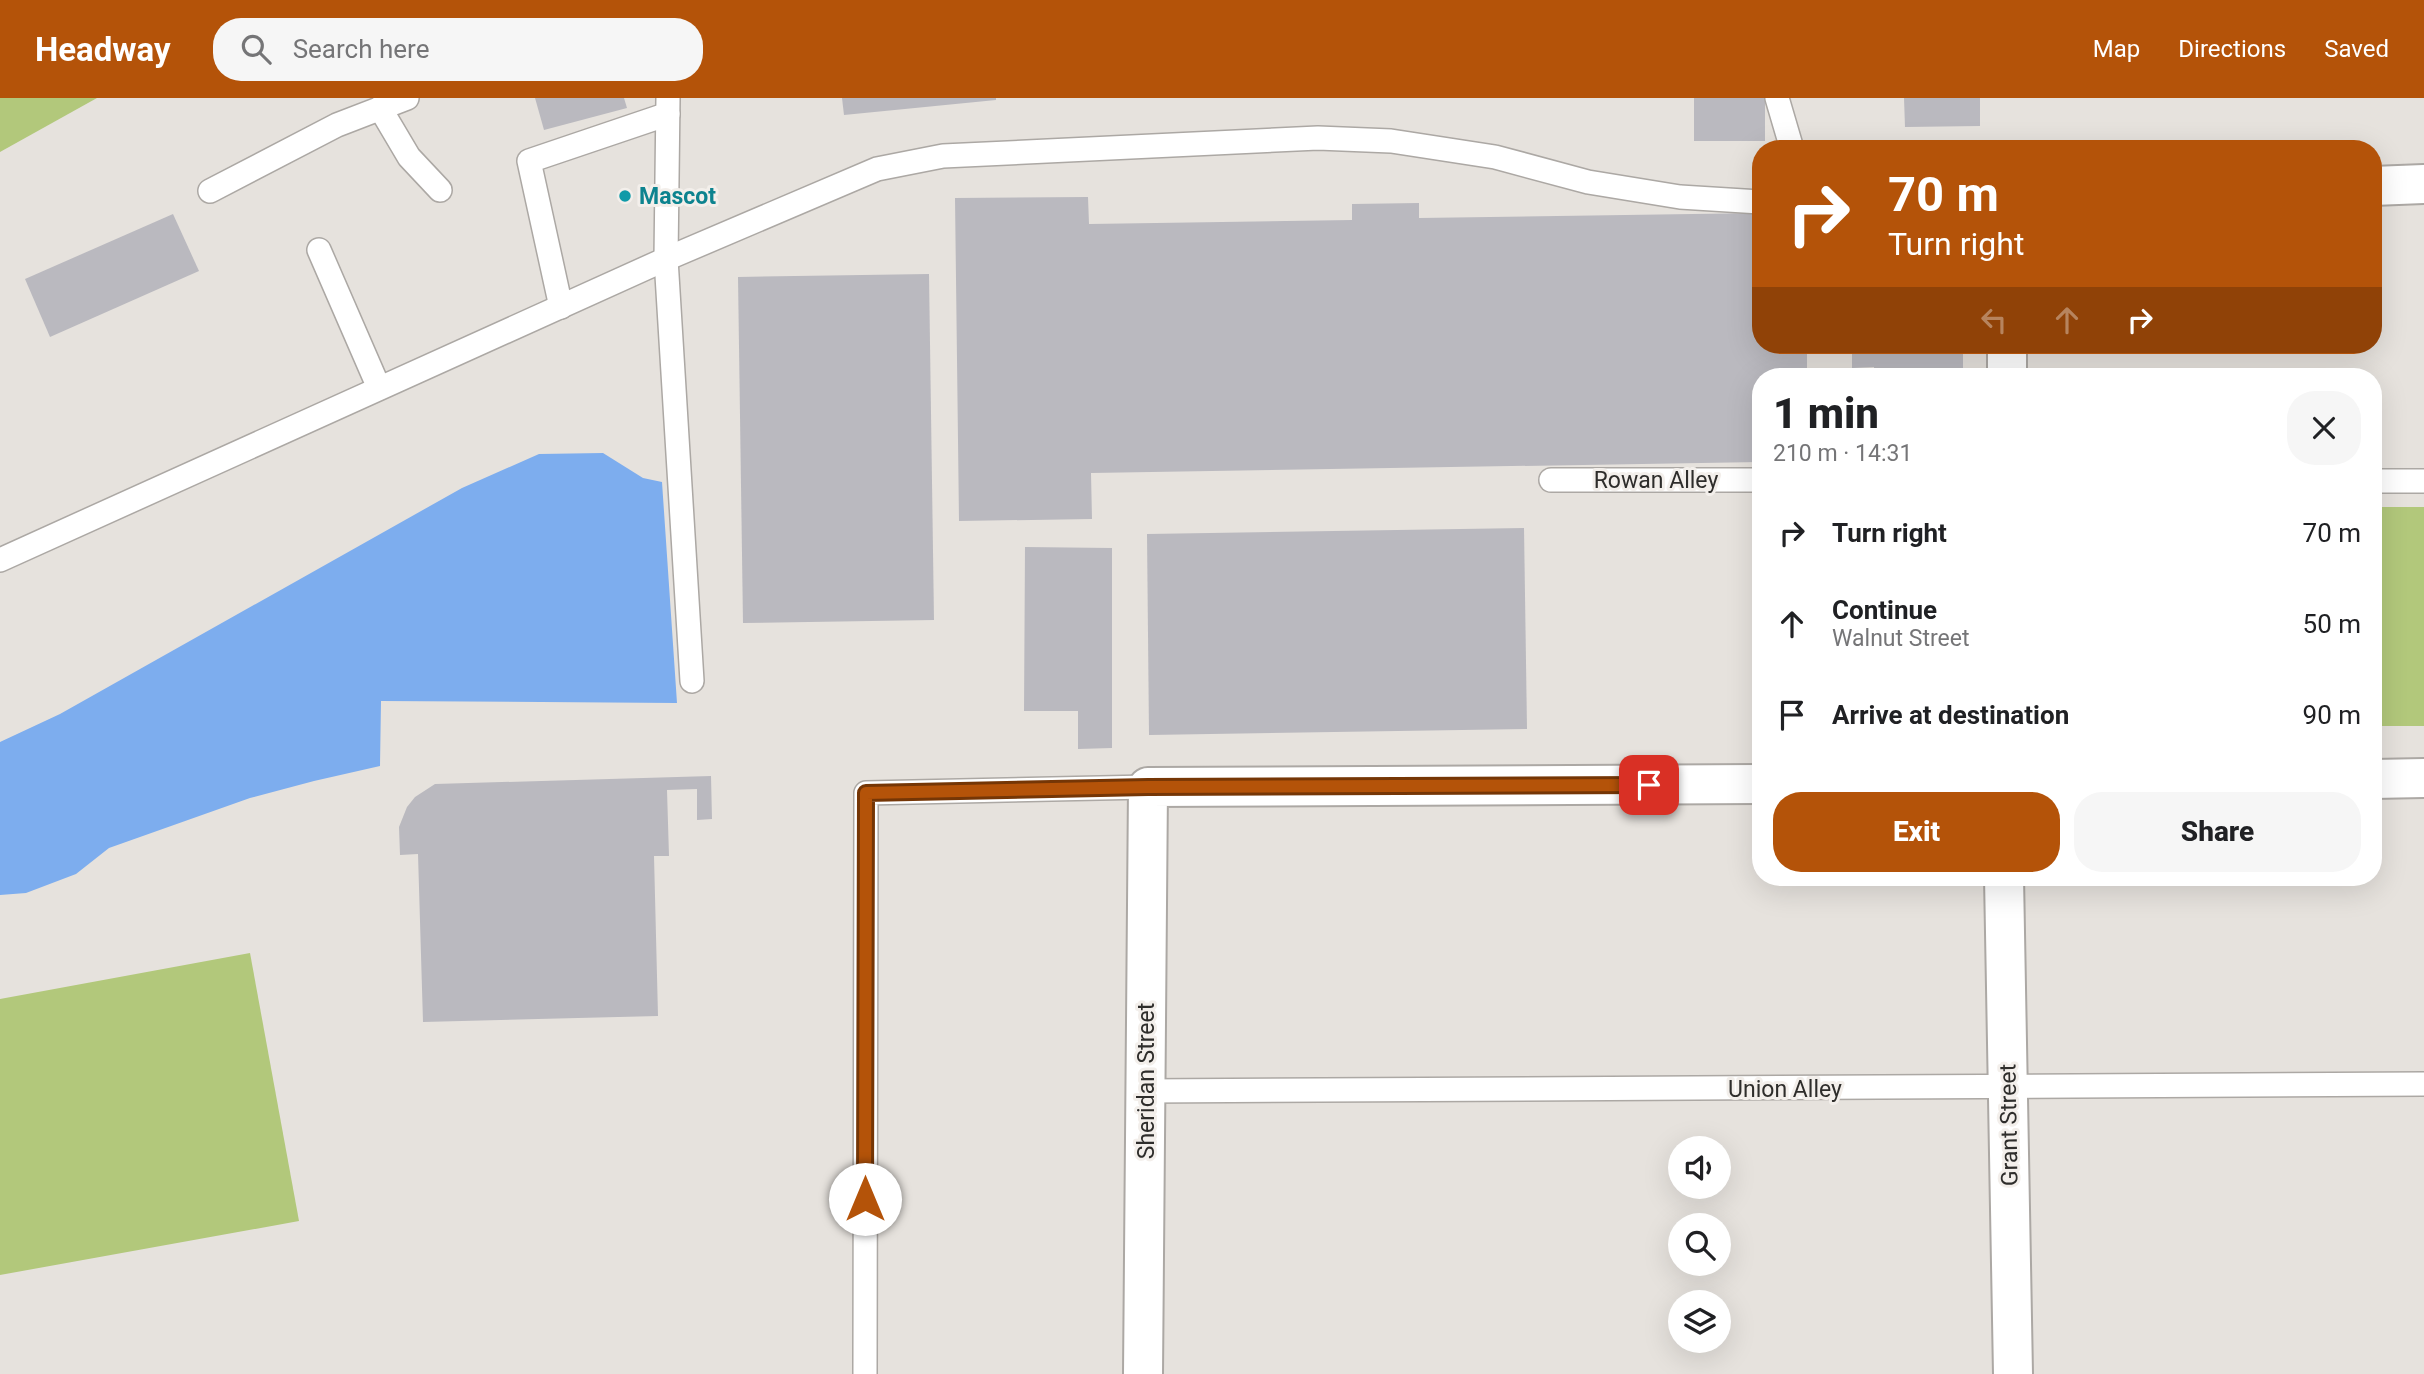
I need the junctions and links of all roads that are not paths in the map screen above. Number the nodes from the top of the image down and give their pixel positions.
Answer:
1 (407, 98) edge
2 (1777, 98) edge
3 (668, 106) edge
4 (380, 108) junction
5 (1789, 140) edge
6 (2424, 184) edge
7 (2382, 186) edge
8 (440, 190) dead end
9 (211, 191) dead end
10 (1752, 202) edge
11 (319, 250) dead end
12 (666, 259) junction
13 (561, 307) junction
14 (379, 388) junction
15 (1551, 480) dead end
16 (1752, 480) edge
17 (2382, 481) edge
18 (2424, 481) edge
19 (0, 560) edge
20 (692, 681) dead end
21 (2424, 778) edge
22 (2382, 779) edge
23 (1752, 784) edge
24 (1148, 787) junction
25 (2004, 886) edge
26 (2424, 1084) edge
27 (2008, 1088) junction
28 (1146, 1091) junction
29 (864, 1374) edge
30 (1143, 1374) edge
31 (2013, 1374) edge

1 - 4 lane
2 - 5 lane
3 - 12 lane
3 - 13 lane
4 - 8 lane
4 - 9 lane
6 - 7 street
10 - 12 lane
11 - 14 lane
12 - 13 lane
12 - 20 lane
13 - 14 lane
14 - 19 lane
15 - 16 lane, Rowan Alley
17 - 18 lane
21 - 22 street
23 - 24 street
24 - 28 street, Sheridan Street
24 - 29 lane
25 - 27 street, Grant Street
26 - 27 lane, Union Alley
27 - 28 lane, Union Alley
27 - 31 street, Grant Street
28 - 30 street, Sheridan Street

